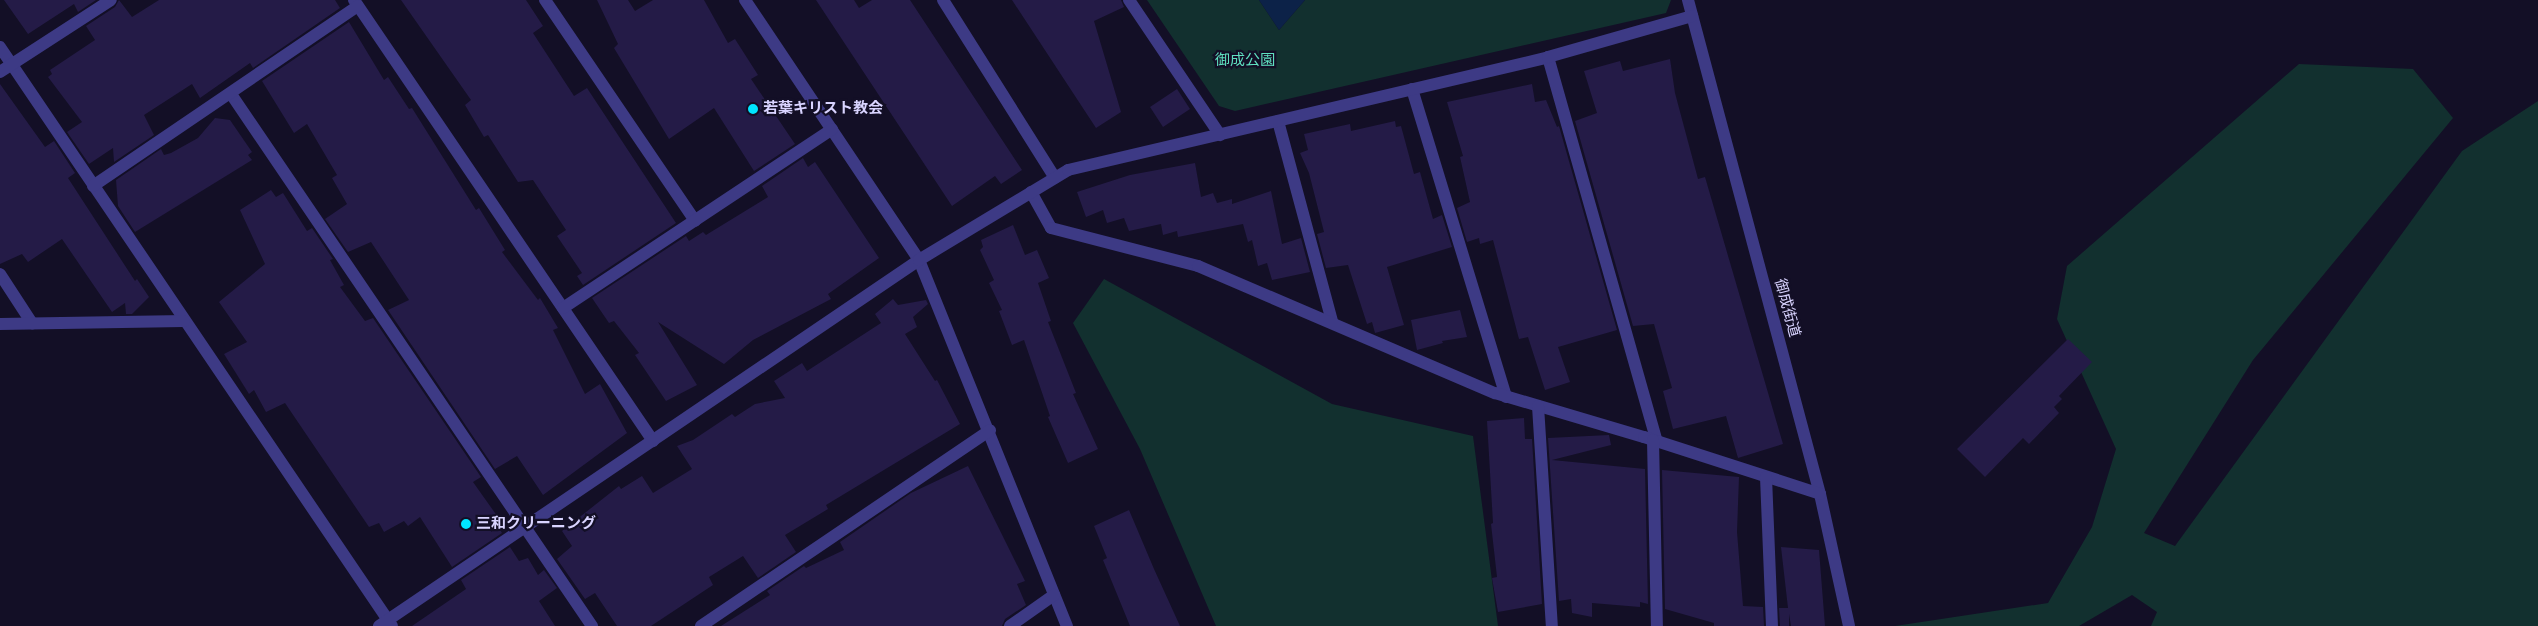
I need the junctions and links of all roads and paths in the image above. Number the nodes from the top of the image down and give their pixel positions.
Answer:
1 (111, 0) edge
2 (546, 0) edge
3 (745, 0) edge
4 (943, 0) edge
5 (1129, 0) edge
6 (1688, 0) edge
7 (356, 3) edge
8 (1692, 16) junction
9 (0, 47) edge
10 (1548, 57) junction
11 (13, 66) junction
12 (0, 72) edge
13 (1412, 90) junction
14 (231, 94) junction
15 (1278, 121) junction
16 (832, 129) junction
17 (1220, 134) junction
18 (1055, 178) junction
19 (94, 186) junction
20 (1031, 192) junction
21 (695, 221) junction
22 (919, 260) junction
23 (0, 274) edge
24 (563, 308) junction
25 (184, 321) junction
26 (1332, 322) junction
27 (32, 323) junction
28 (0, 324) edge
29 (1506, 397) junction
30 (1538, 406) junction
31 (990, 430) junction
32 (1655, 441) junction
33 (653, 442) junction
34 (1766, 477) junction
35 (1820, 494) junction
36 (523, 526) junction
37 (1054, 595) junction
38 (386, 624) edge
39 (592, 626) edge
40 (701, 626) edge
41 (1010, 626) edge
42 (1067, 626) edge
43 (1552, 626) edge
44 (1657, 626) edge
45 (1772, 626) edge
46 (1849, 626) edge

1 - 11 street
2 - 21 street
3 - 16 street
4 - 18 street
5 - 17 street
6 - 8 street, 御成街道
7 - 14 street
7 - 24 street
8 - 10 street
8 - 35 street, 御成街道
9 - 11 street
10 - 13 street
10 - 32 street
11 - 12 street
11 - 19 street
13 - 15 street
13 - 29 street
14 - 19 street
14 - 36 street
15 - 17 street
15 - 26 street
16 - 21 street
16 - 22 street
17 - 18 street
18 - 20 street
19 - 25 street
20 - 22 street
20 - 26 street
21 - 24 street
22 - 31 street
22 - 33 street
23 - 27 street
24 - 33 street
25 - 27 street
25 - 38 street
26 - 29 street
27 - 28 street
29 - 30 street
30 - 32 street
30 - 43 street
31 - 37 street
31 - 40 street
32 - 34 street
32 - 44 street
33 - 36 street
34 - 35 street
34 - 45 street
35 - 46 street, 御成街道
36 - 38 street
36 - 39 street
37 - 41 street
37 - 42 street

